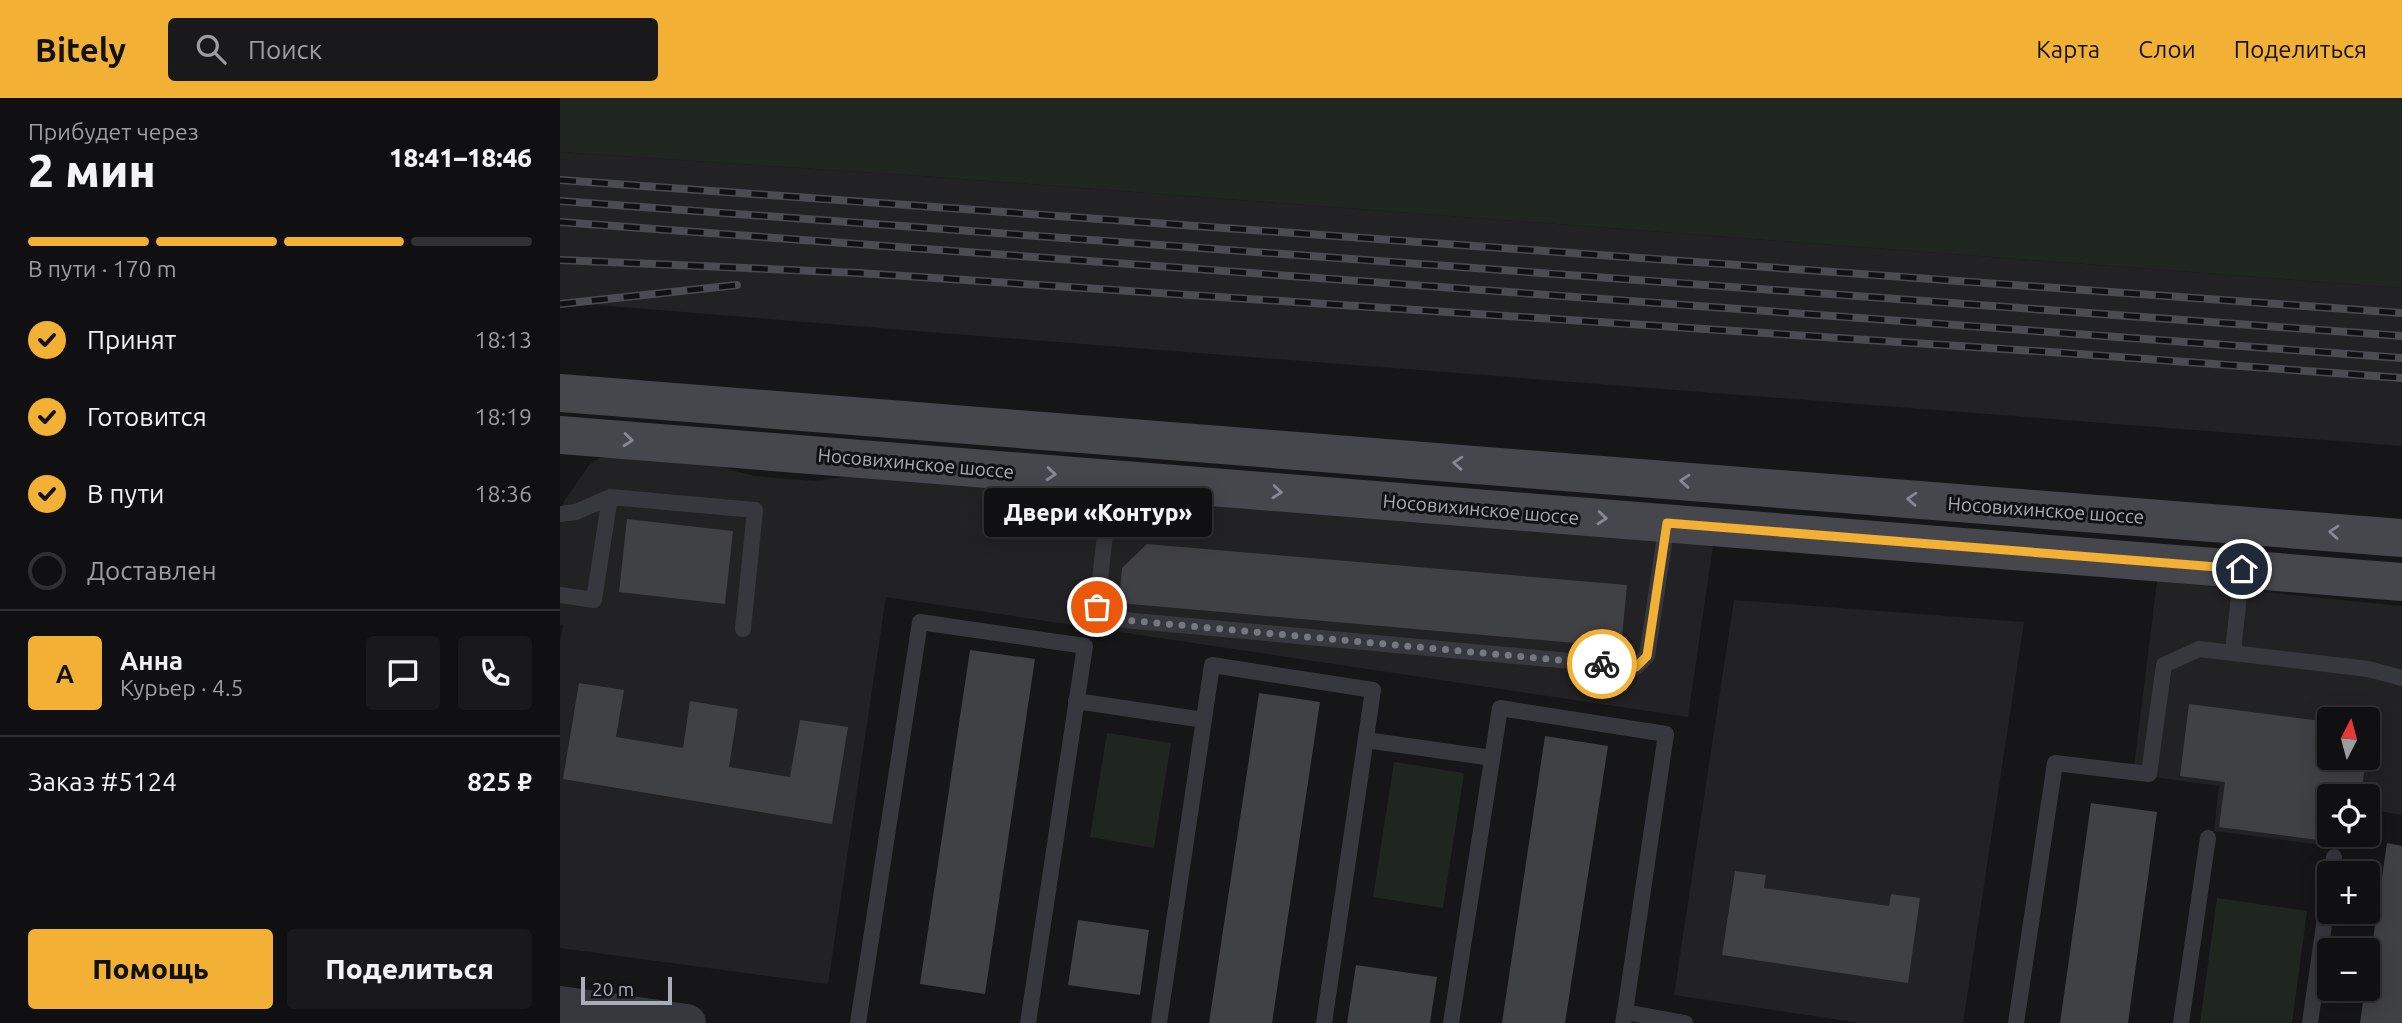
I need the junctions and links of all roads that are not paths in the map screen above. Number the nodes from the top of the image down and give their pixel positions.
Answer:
1 (564, 393) edge
2 (560, 436) edge
3 (1111, 479) junction
4 (610, 496) junction
5 (560, 514) edge
6 (1667, 523) junction
7 (2402, 538) edge
8 (2242, 569) junction
9 (2402, 582) edge
10 (560, 595) edge
11 (743, 629) dead end
12 (2233, 651) junction
13 (2402, 678) edge
14 (1076, 701) junction
15 (1204, 720) junction
16 (1366, 740) junction
17 (1492, 758) junction
18 (2208, 838) dead end
19 (2334, 857) dead end
20 (2334, 861) edge
21 (2324, 924) edge
22 (560, 1005) edge
23 (1624, 1018) edge
24 (687, 1023) edge
25 (858, 1023) edge
26 (1028, 1023) edge
27 (1159, 1023) edge
28 (1324, 1023) edge
29 (1451, 1023) edge
30 (1685, 1023) edge
31 (2016, 1023) edge
32 (2181, 1023) edge
33 (2310, 1023) edge

1 - 2 street
7 -> 1 main road, Носовихинское шоссе
2 -> 3 main road, Носовихинское шоссе
3 -> 6 main road, Носовихинское шоссе
3 - 6 lane
4 - 5 lane
4 - 10 lane
4 - 11 lane
6 - 8 main road, Носовихинское шоссе
8 - 9 main road, Носовихинское шоссе
8 - 12 lane
12 - 13 lane
12 - 31 lane
14 - 15 lane
14 - 25 lane
14 - 26 lane
15 - 16 lane
15 - 27 lane
16 - 17 lane
16 - 28 lane
17 - 23 lane
17 - 29 lane
18 - 32 lane
19 - 20 lane
21 - 33 lane
22 - 24 street
23 - 30 lane

